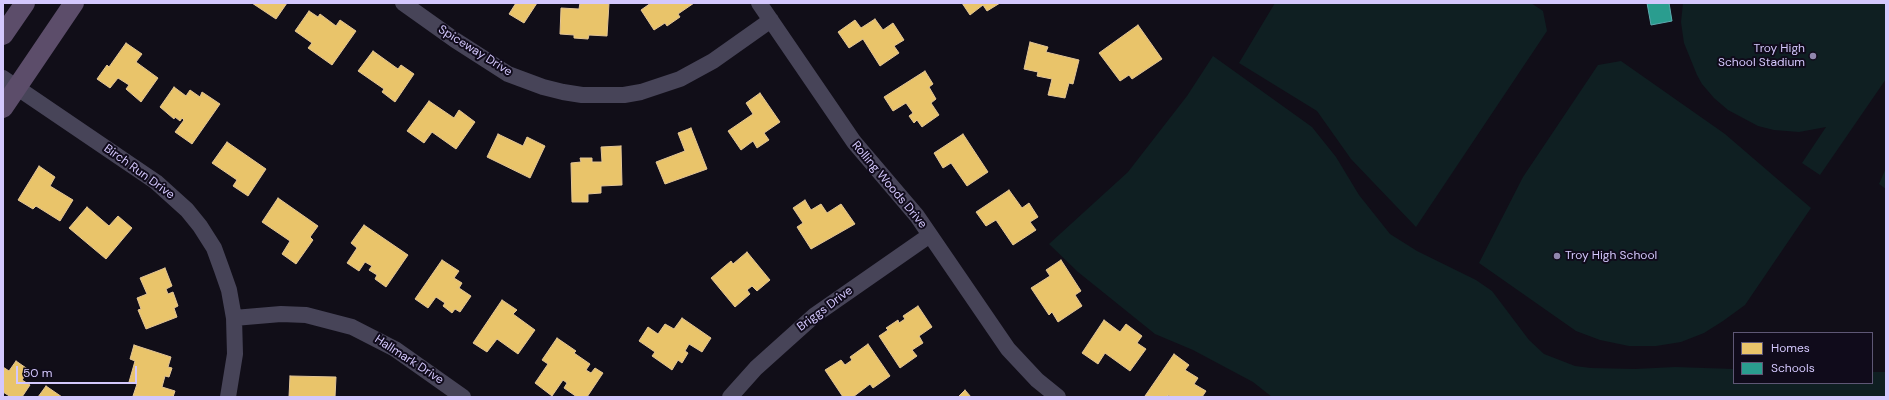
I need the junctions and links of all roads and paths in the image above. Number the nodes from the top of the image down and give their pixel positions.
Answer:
1 (25, 3) edge
2 (74, 3) edge
3 (403, 3) edge
4 (759, 3) edge
5 (771, 20) junction
6 (3, 35) edge
7 (10, 83) edge
8 (3, 108) edge
9 (930, 235) junction
10 (234, 318) junction
11 (228, 397) edge
12 (463, 397) edge
13 (730, 397) edge
14 (1058, 397) edge

1 - 6 main road
2 - 7 main road
3 - 5 street, Spiceway Drive
4 - 5 street, Rolling Woods Drive
5 - 9 street, Rolling Woods Drive
7 - 8 main road
7 - 10 street, Birch Run Drive
9 - 13 street, Briggs Drive
9 - 14 street, Rolling Woods Drive
10 - 11 street, Birch Run Drive
10 - 12 street, Hallmark Drive

